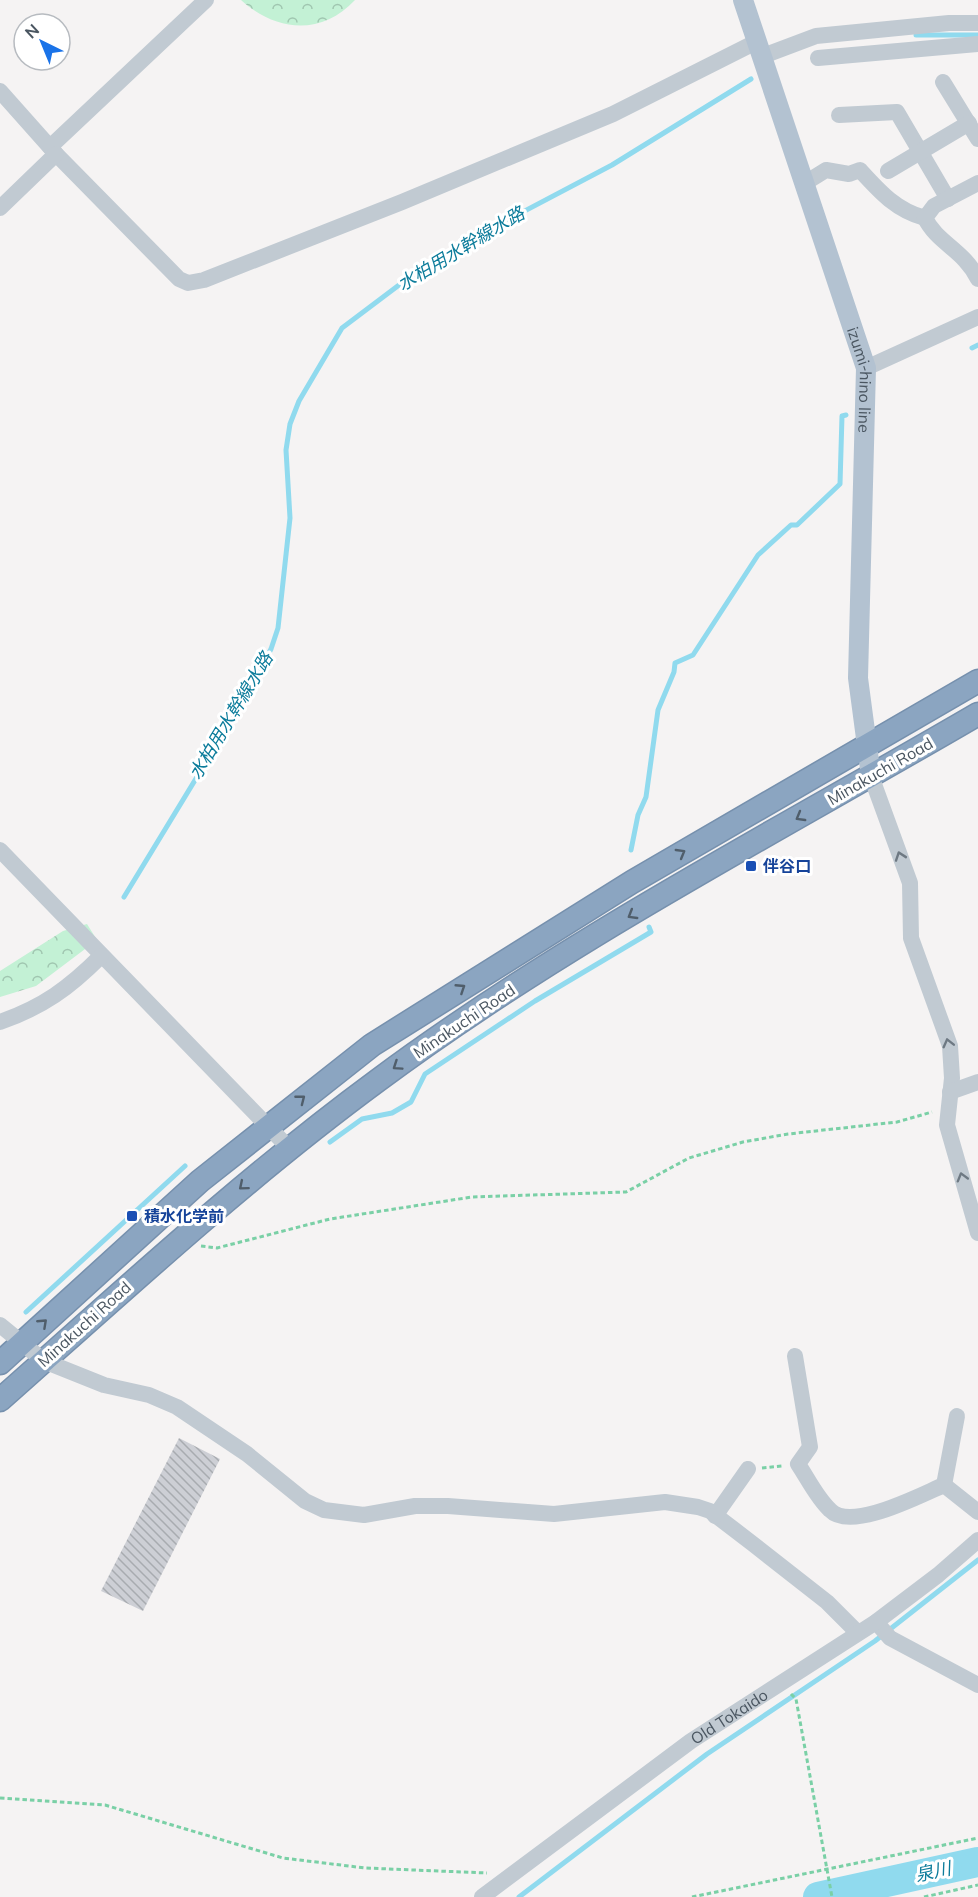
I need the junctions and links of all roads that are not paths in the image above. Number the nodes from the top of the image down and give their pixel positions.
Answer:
1 (206, 0) edge
2 (743, 0) edge
3 (978, 23) edge
4 (978, 44) edge
5 (760, 49) junction
6 (818, 58) dead end
7 (942, 82) dead end
8 (0, 91) edge
9 (839, 115) dead end
10 (969, 123) junction
11 (978, 139) edge
12 (53, 151) junction
13 (921, 153) junction
14 (888, 171) dead end
15 (805, 183) junction
16 (978, 183) edge
17 (948, 199) junction
18 (0, 208) edge
19 (926, 218) junction
20 (978, 279) edge
21 (978, 317) edge
22 (866, 368) junction
23 (978, 681) edge
24 (978, 714) edge
25 (868, 743) junction
26 (871, 776) junction
27 (0, 850) edge
28 (101, 956) junction
29 (0, 1022) edge
30 (978, 1082) edge
31 (949, 1096) junction
32 (267, 1126) junction
33 (289, 1148) junction
34 (978, 1233) edge
35 (0, 1325) edge
36 (21, 1343) junction
37 (795, 1356) dead end
38 (44, 1361) junction
39 (0, 1363) edge
40 (0, 1400) edge
41 (957, 1416) dead end
42 (748, 1469) road end
43 (944, 1485) junction
44 (978, 1512) edge
45 (715, 1516) junction
46 (978, 1540) edge
47 (882, 1629) junction
48 (857, 1632) junction
49 (978, 1685) edge
50 (482, 1897) edge

1 - 12 street
2 - 5 main road, izumi-hino line
3 - 5 street
4 - 6 street
5 - 12 street
5 - 15 main road, izumi-hino line
7 - 10 street
8 - 12 street
9 - 13 street
10 - 11 street
10 - 13 street
12 - 18 street
13 - 14 street
13 - 17 street
15 - 19 street
15 - 22 main road, izumi-hino line
16 - 17 street
17 - 19 street
19 - 20 street
21 - 22 street
22 - 25 main road, izumi-hino line
23 - 25 highway, Minakuchi Road
24 - 26 highway, Minakuchi Road
25 - 26 main road, izumi-hino line
32 -> 25 highway, Minakuchi Road
31 -> 26 street
26 -> 33 highway, Minakuchi Road
27 - 28 street
28 - 29 street
28 - 32 street
30 - 31 street
34 -> 31 street
32 - 33 street
36 -> 32 highway, Minakuchi Road
33 -> 38 highway, Minakuchi Road
35 - 36 street
36 - 38 street
36 - 39 highway, Minakuchi Road
37 - 43 street
38 - 40 highway, Minakuchi Road
38 - 45 street
41 - 43 street
42 - 45 street
43 - 44 street
45 - 48 street
46 - 47 street, Old Tokaido
47 - 48 street, Old Tokaido
47 - 49 street
48 - 50 street, Old Tokaido

